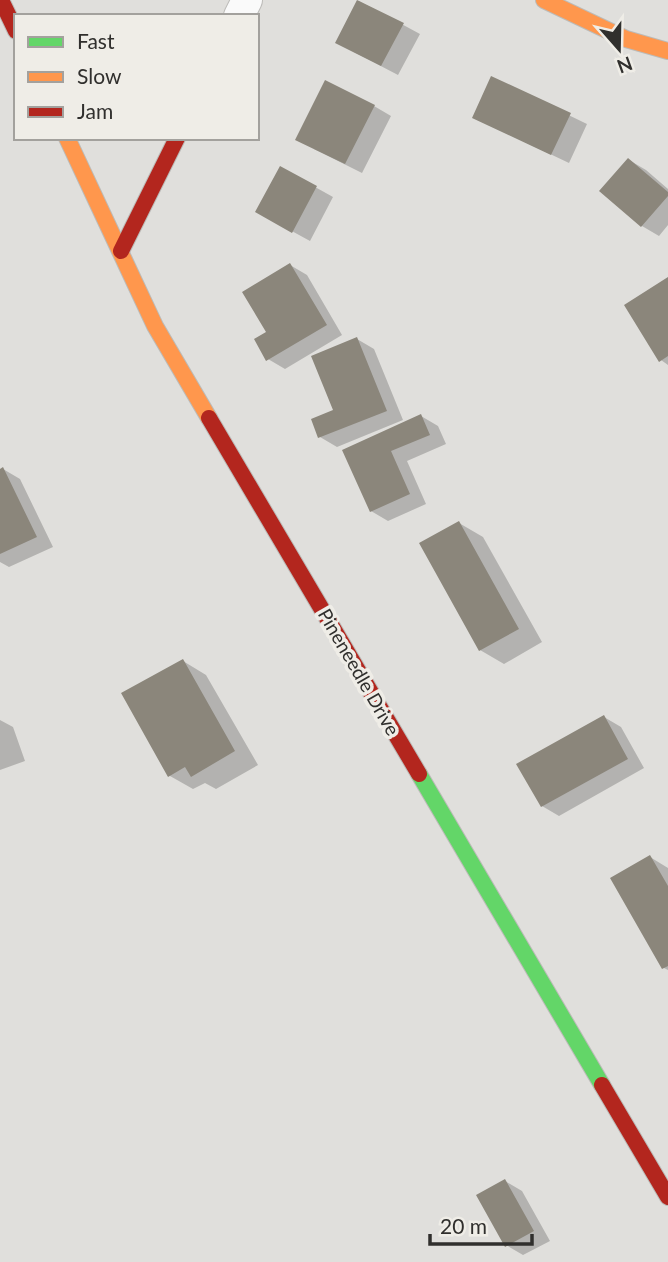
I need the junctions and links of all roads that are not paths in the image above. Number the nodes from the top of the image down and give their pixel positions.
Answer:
1 (1, 0) edge
2 (544, 0) edge
3 (14, 27) edge
4 (668, 51) edge
5 (68, 140) edge
6 (176, 140) edge
7 (121, 251) junction
8 (668, 1197) edge

1 - 3 street
2 - 4 street
5 - 7 street, Pineneedle Drive
6 - 7 street
7 - 8 street, Pineneedle Drive

